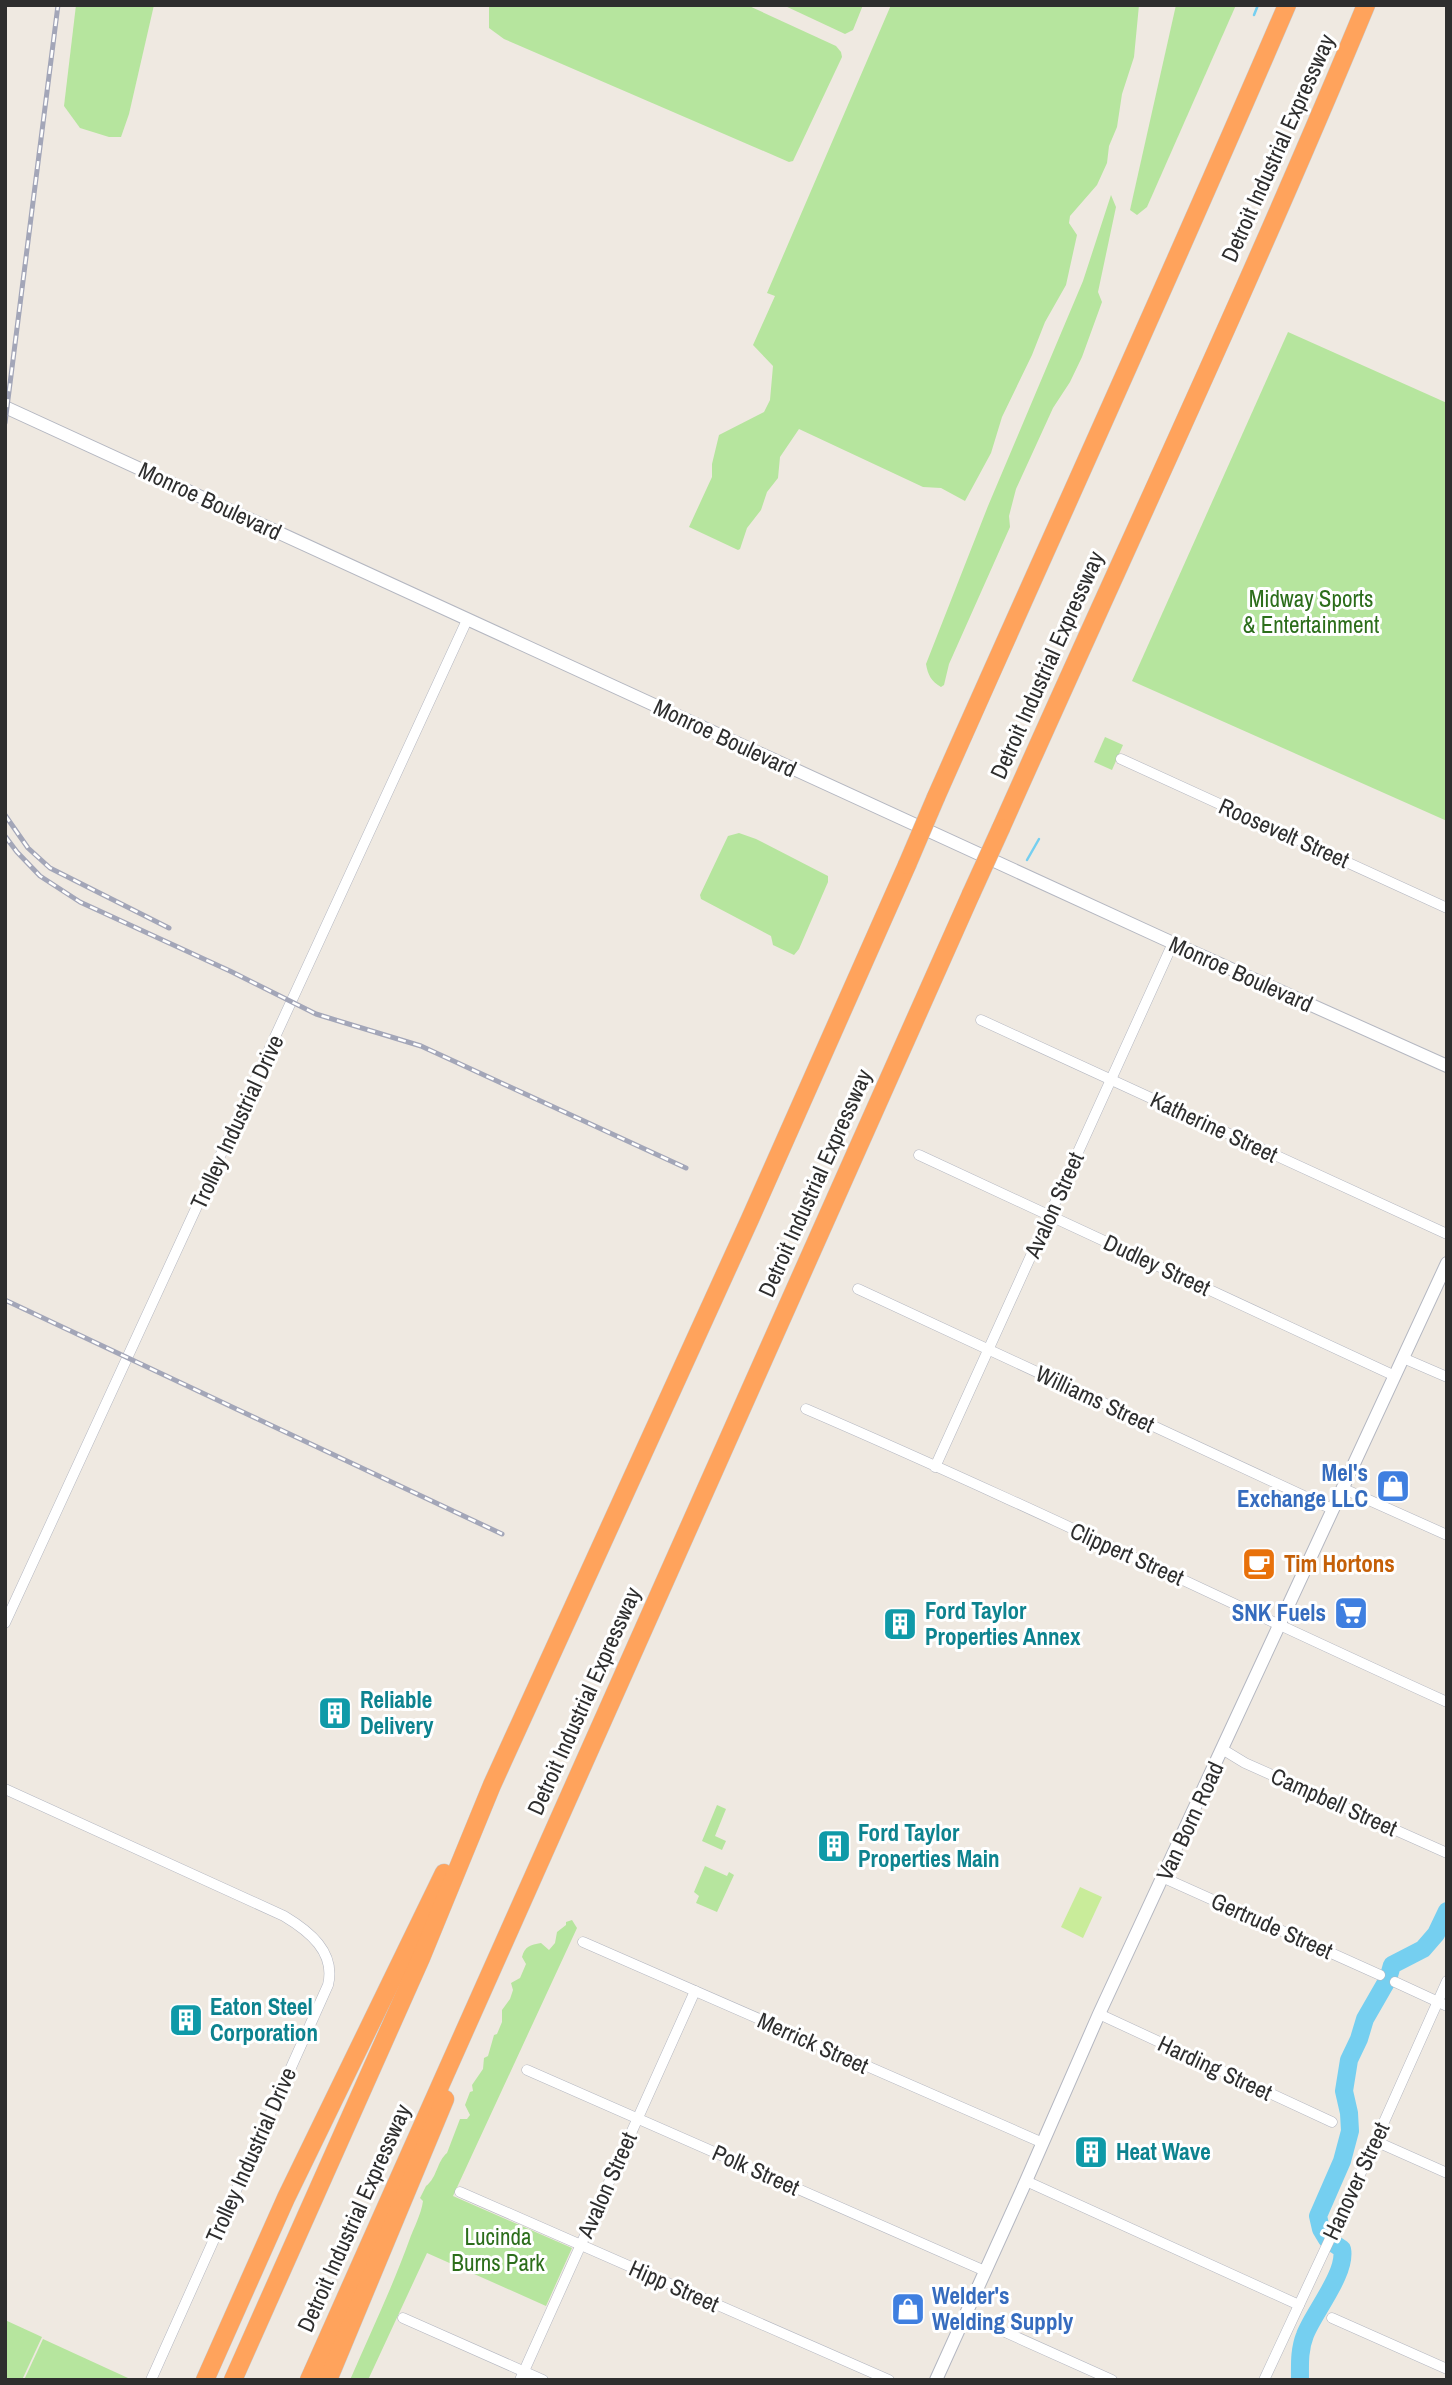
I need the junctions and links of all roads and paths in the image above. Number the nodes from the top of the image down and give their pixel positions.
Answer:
1 (1287, 5) edge
2 (1366, 5) edge
3 (5, 407) edge
4 (467, 620) junction
5 (1121, 760) dead end
6 (1447, 908) edge
7 (1173, 943) junction
8 (981, 1020) dead end
9 (1447, 1066) edge
10 (1111, 1080) junction
11 (919, 1155) dead end
12 (1050, 1215) junction
13 (1447, 1234) edge
14 (1447, 1263) edge
15 (858, 1289) dead end
16 (989, 1350) junction
17 (1404, 1358) junction
18 (1395, 1376) junction
19 (1447, 1377) edge
20 (806, 1409) dead end
21 (935, 1467) junction
22 (1342, 1488) junction
23 (1332, 1509) junction
24 (1447, 1535) edge
25 (5, 1623) edge
26 (1279, 1624) junction
27 (1447, 1702) edge
28 (1222, 1749) junction
29 (492, 1785) junction
30 (5, 1789) edge
31 (1447, 1853) edge
32 (1164, 1878) junction
33 (583, 1942) dead end
34 (1380, 1975) dead end
35 (1447, 1981) edge
36 (1395, 1982) dead end
37 (695, 1991) junction
38 (1442, 2004) edge
39 (476, 2005) junction
40 (1099, 2014) junction
41 (527, 2070) dead end
42 (638, 2118) junction
43 (1332, 2122) dead end
44 (1375, 2141) junction
45 (1043, 2143) junction
46 (1447, 2173) edge
47 (1026, 2181) junction
48 (460, 2192) dead end
49 (286, 2198) junction
50 (580, 2245) junction
51 (985, 2271) junction
52 (1299, 2305) junction
53 (965, 2314) junction
54 (403, 2318) dead end
55 (1332, 2318) dead end
56 (1447, 2369) edge
57 (522, 2376) edge
58 (151, 2380) edge
59 (192, 2380) edge
60 (205, 2380) edge
61 (233, 2380) edge
62 (309, 2380) edge
63 (328, 2380) edge
64 (543, 2380) edge
65 (889, 2380) edge
66 (936, 2380) edge
67 (1112, 2380) edge
68 (1264, 2380) edge

1 - 29 highway, Detroit Industrial Expressway, bridge
2 - 39 highway, Detroit Industrial Expressway, bridge
3 - 4 street, Monroe Boulevard
4 - 7 street, Monroe Boulevard
4 - 25 street, Trolley Industrial Drive
5 - 6 street, Roosevelt Street
7 - 9 street, Monroe Boulevard
7 - 10 street, Avalon Street
8 - 10 street, Katherine Street
10 - 12 street, Avalon Street
10 - 13 street, Katherine Street
11 - 12 street, Dudley Street
12 - 16 street, Avalon Street
12 - 18 street, Dudley Street
14 - 17 street, Van Born Road
15 - 16 street, Williams Street
16 - 21 street, Avalon Street
16 - 23 street, Williams Street
17 - 18 street, Van Born Road
17 - 19 street
18 - 22 street, Van Born Road
20 - 21 street, Clippert Street
21 - 26 street, Clippert Street
22 - 23 street, Van Born Road
22 - 24 street
23 - 26 street, Van Born Road
26 - 27 street, Clippert Street
26 - 28 street, Van Born Road
28 - 31 street, Campbell Street
28 - 32 street, Van Born Road
29 - 49 highway
29 - 61 highway, Detroit Industrial Expressway
30 - 58 street, Trolley Industrial Drive
32 - 34 street, Gertrude Street
32 - 40 street, Van Born Road
33 - 37 street, Merrick Street
35 - 38 street, Hanover Street
36 - 38 street
37 - 42 street, Avalon Street
37 - 45 street, Merrick Street
38 - 44 street, Hanover Street
39 - 62 highway, Detroit Industrial Expressway
39 - 63 highway
40 - 43 street, Harding Street
40 - 45 street, Van Born Road
41 - 42 street, Polk Street
42 - 50 street, Avalon Street
42 - 51 street, Polk Street
44 - 46 street
44 - 52 street, Hanover Street
45 - 47 street, Van Born Road
47 - 51 street, Van Born Road
47 - 52 street
48 - 50 street, Hipp Street
49 - 59 highway
49 - 60 highway
50 - 57 street, Avalon Street
50 - 65 street, Hipp Street
51 - 53 street, Van Born Road
52 - 68 street, Hanover Street
53 - 66 street, Van Born Road
53 - 67 street
54 - 57 street
55 - 56 street
57 - 64 street

